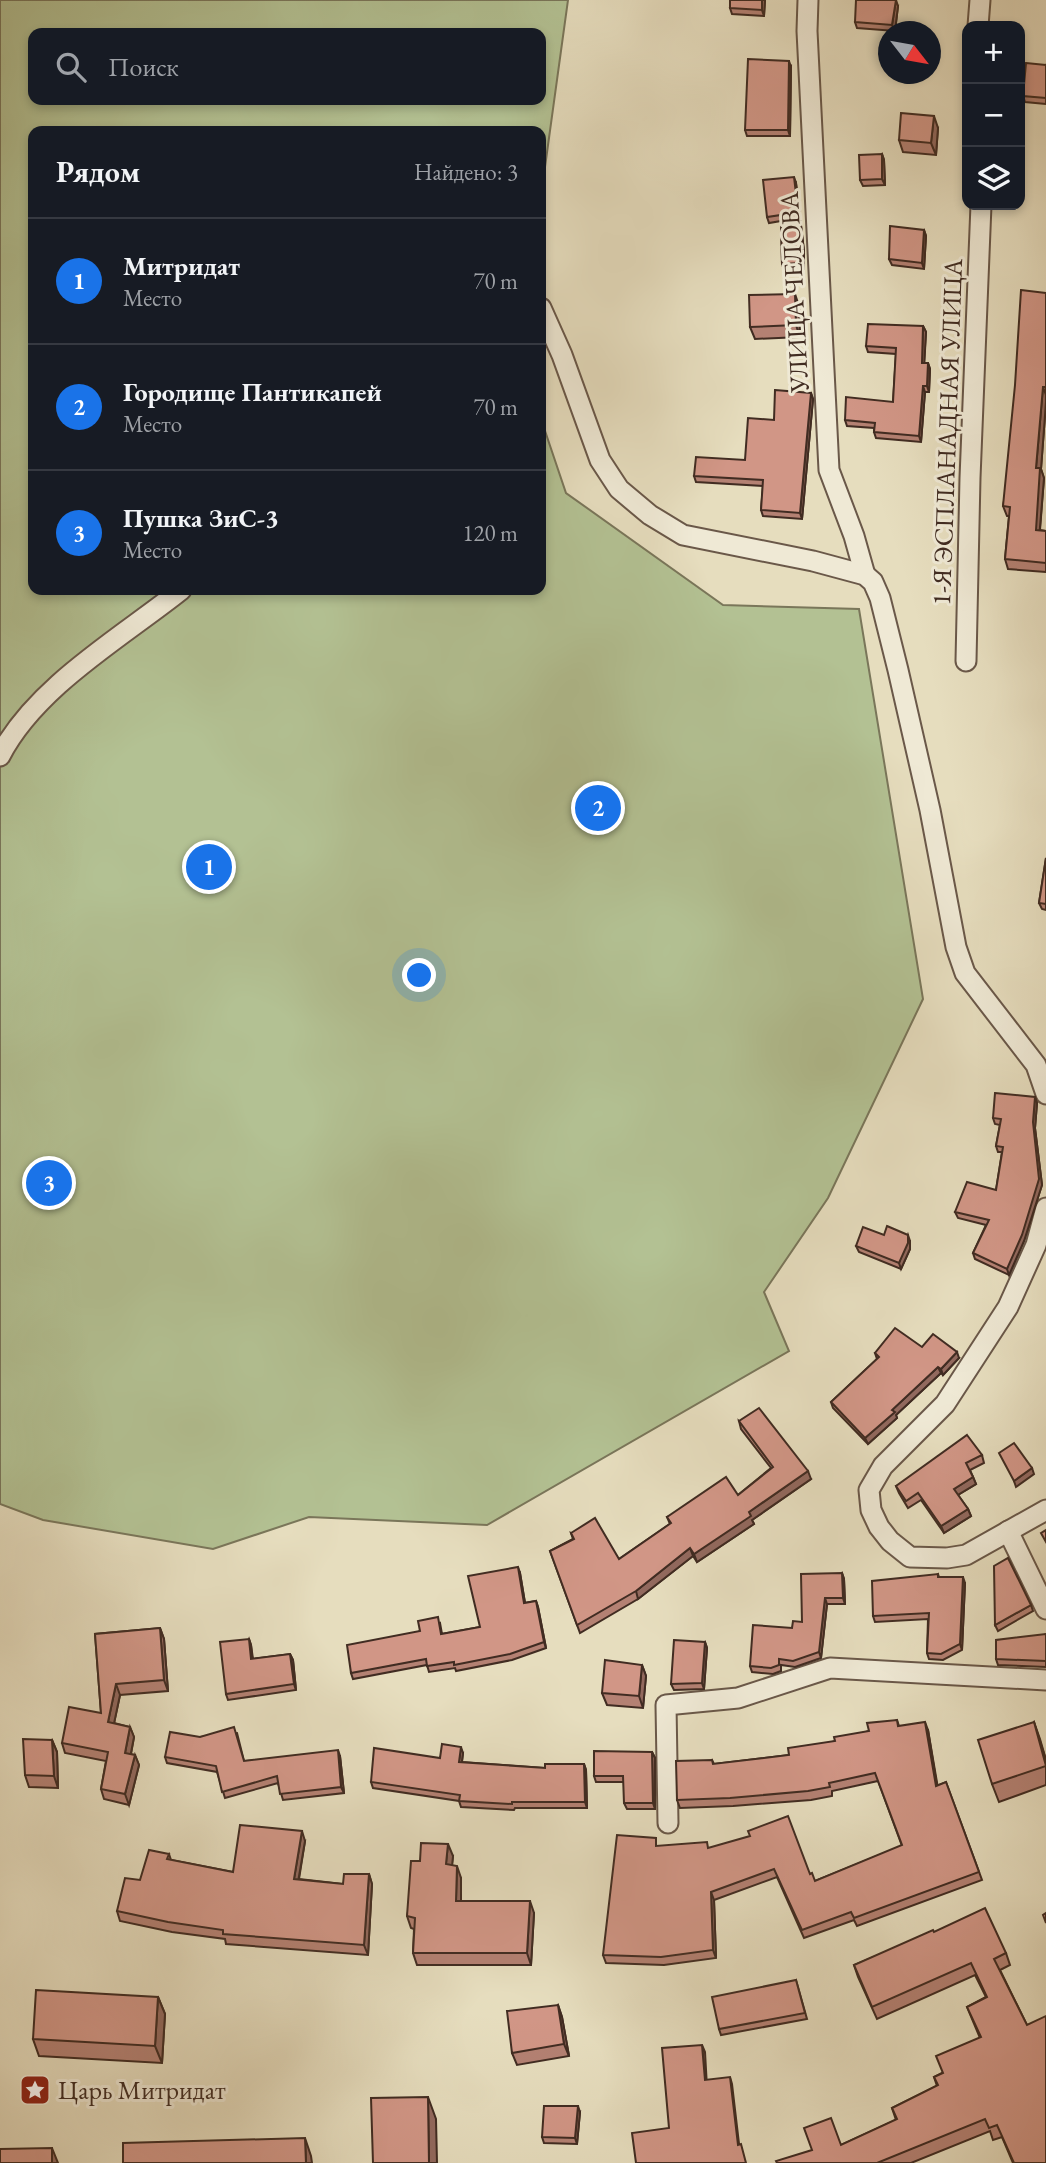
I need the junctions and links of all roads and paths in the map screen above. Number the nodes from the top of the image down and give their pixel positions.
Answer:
1 (808, 0) edge
2 (980, 0) edge
3 (978, 21) edge
4 (981, 210) edge
5 (546, 319) edge
6 (864, 575) junction
7 (175, 595) edge
8 (966, 661) dead end
9 (0, 756) edge
10 (1046, 1094) edge
11 (1046, 1208) edge
12 (1046, 1510) edge
13 (1009, 1531) junction
14 (1046, 1609) edge
15 (1046, 1680) edge
16 (667, 1823) dead end

1 - 6 street, УЛИЦА ЧЕЛОВА
2 - 3 street
4 - 8 street, 1-Я ЭСПЛАНАДНАЯ УЛИЦА
5 - 6 street
6 - 10 street, УЛИЦА ЧЕЛОВА
7 - 9 street
11 - 13 street
12 - 13 street
13 - 14 street
15 - 16 street

